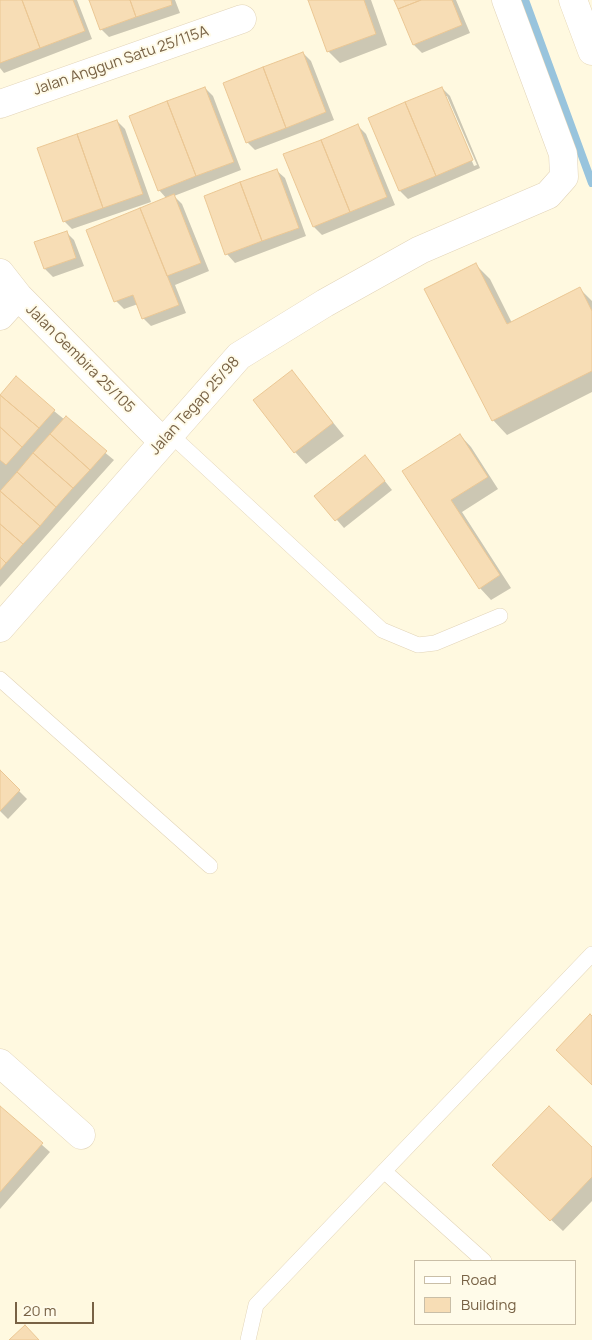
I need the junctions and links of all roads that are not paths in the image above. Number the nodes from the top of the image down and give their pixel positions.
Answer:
1 (506, 0) edge
2 (573, 0) edge
3 (242, 18) dead end
4 (590, 39) edge
5 (0, 104) edge
6 (0, 274) edge
7 (18, 296) junction
8 (0, 316) edge
9 (166, 438) junction
10 (500, 616) dead end
11 (0, 628) edge
12 (0, 678) edge
13 (210, 866) dead end
14 (592, 954) edge
15 (0, 1063) edge
16 (81, 1135) dead end
17 (384, 1171) junction
18 (483, 1260) edge
19 (248, 1340) edge

1 - 9 street, Jalan Tegap 25/98
2 - 4 street
3 - 5 street, Jalan Anggun Satu 25/115A
6 - 7 street, Jalan Gembira 25/105
7 - 8 street
7 - 9 street, Jalan Gembira 25/105
9 - 10 lane
9 - 11 street, Jalan Tegap 25/98
12 - 13 lane
14 - 17 lane
15 - 16 street
17 - 18 lane
17 - 19 lane

